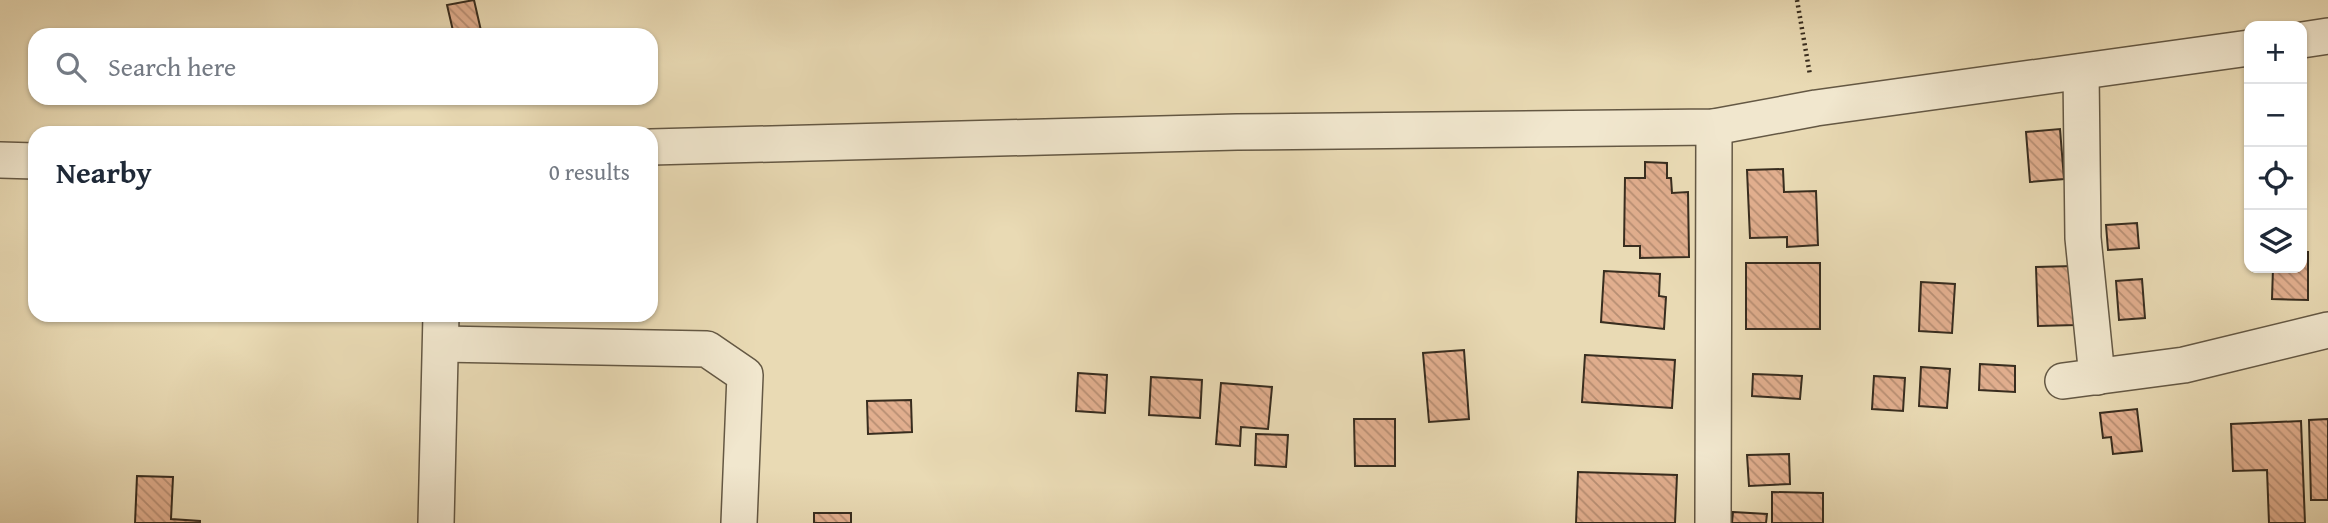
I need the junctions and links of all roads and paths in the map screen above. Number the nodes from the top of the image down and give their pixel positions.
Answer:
1 (1797, 0) edge
2 (2328, 36) edge
3 (2307, 39) edge
4 (2244, 49) edge
5 (2081, 72) junction
6 (1816, 108) junction
7 (1714, 127) junction
8 (658, 147) edge
9 (0, 160) edge
10 (28, 161) edge
11 (441, 330) edge
12 (2328, 330) edge
13 (436, 523) edge
14 (739, 523) edge
15 (1713, 523) edge

1 - 6 path
2 - 3 street
4 - 5 street
5 - 6 street
5 - 12 street
6 - 7 street
7 - 8 street
7 - 15 street
9 - 10 street
11 - 13 street
11 - 14 street

